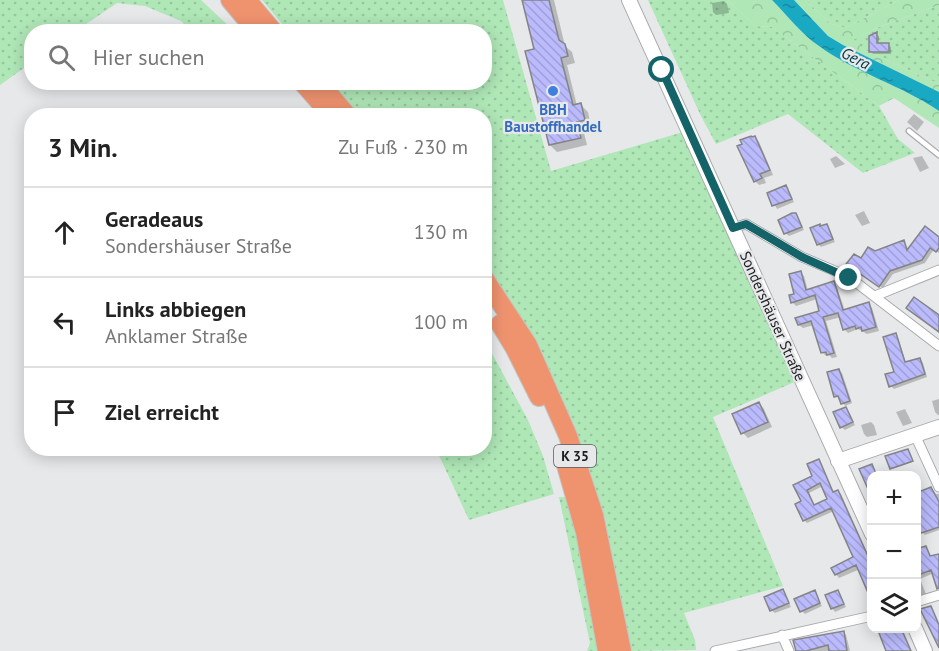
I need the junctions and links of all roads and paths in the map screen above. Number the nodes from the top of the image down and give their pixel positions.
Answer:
1 (230, 0) edge
2 (247, 0) edge
3 (629, 0) edge
4 (251, 24) edge
5 (267, 24) edge
6 (309, 90) edge
7 (325, 90) edge
8 (325, 108) edge
9 (341, 108) edge
10 (909, 131) dead end
11 (939, 155) edge
12 (733, 228) junction
13 (939, 270) edge
14 (492, 290) edge
15 (875, 296) junction
16 (492, 313) edge
17 (939, 346) edge
18 (939, 427) edge
19 (915, 435) junction
20 (838, 461) junction
21 (939, 488) edge
22 (868, 525) edge
23 (939, 595) edge
24 (921, 601) edge
25 (867, 617) edge
26 (917, 633) edge
27 (782, 635) junction
28 (607, 651) edge
29 (622, 651) edge
30 (715, 651) edge
31 (789, 651) edge
32 (925, 651) edge

1 - 4 highway
2 - 5 highway
3 - 12 street, Sondershäuser Straße
6 - 8 highway
7 - 9 highway
10 - 11 lane
12 - 15 street
12 - 20 street, Sondershäuser Straße
13 - 15 street
14 - 29 highway, K 35
15 - 17 street
16 - 28 highway, K 35
18 - 19 street
19 - 20 street
19 - 21 street
20 - 22 street, Sondershäuser Straße
23 - 24 street
25 - 27 street
26 - 32 street
27 - 30 street
27 - 31 street

